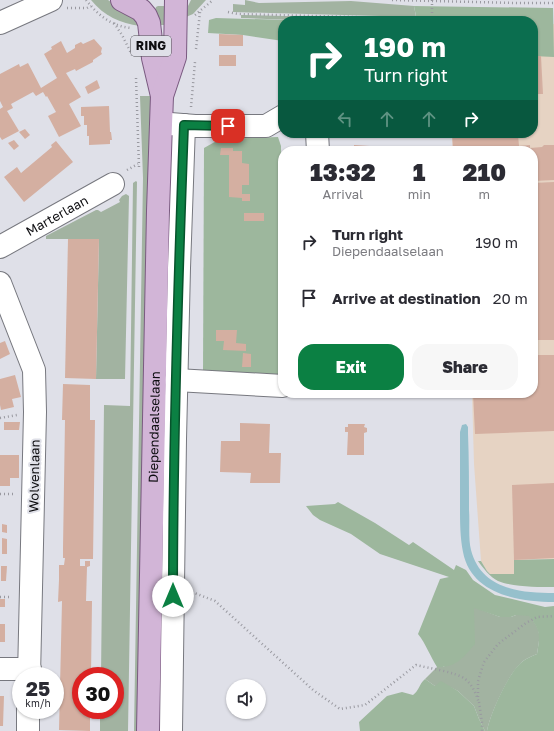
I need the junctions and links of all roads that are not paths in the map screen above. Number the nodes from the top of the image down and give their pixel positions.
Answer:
1 (51, 0) edge
2 (176, 0) edge
3 (126, 2) edge
4 (0, 23) edge
5 (162, 96) junction
6 (278, 119) edge
7 (161, 124) junction
8 (184, 125) junction
9 (113, 184) dead end
10 (0, 247) edge
11 (0, 283) edge
12 (176, 380) junction
13 (278, 386) edge
14 (30, 667) edge
15 (0, 669) edge
16 (12, 671) edge
17 (28, 719) edge
18 (28, 731) edge
19 (148, 731) edge
20 (171, 731) edge

1 - 4 street
2 - 5 main road, Diependaalselaan / RING
3 - 5 main road, Diependaalselaan / RING
5 - 7 main road, Diependaalselaan / RING
6 - 8 street
7 - 8 street
7 - 19 main road, Diependaalselaan / RING
8 - 12 street, Diependaalselaan
9 - 10 street, Marterlaan
11 - 14 street, Wolvenlaan
12 - 13 street, Diependaalselaan
12 - 20 street, Diependaalselaan
15 - 16 street
17 - 18 street

